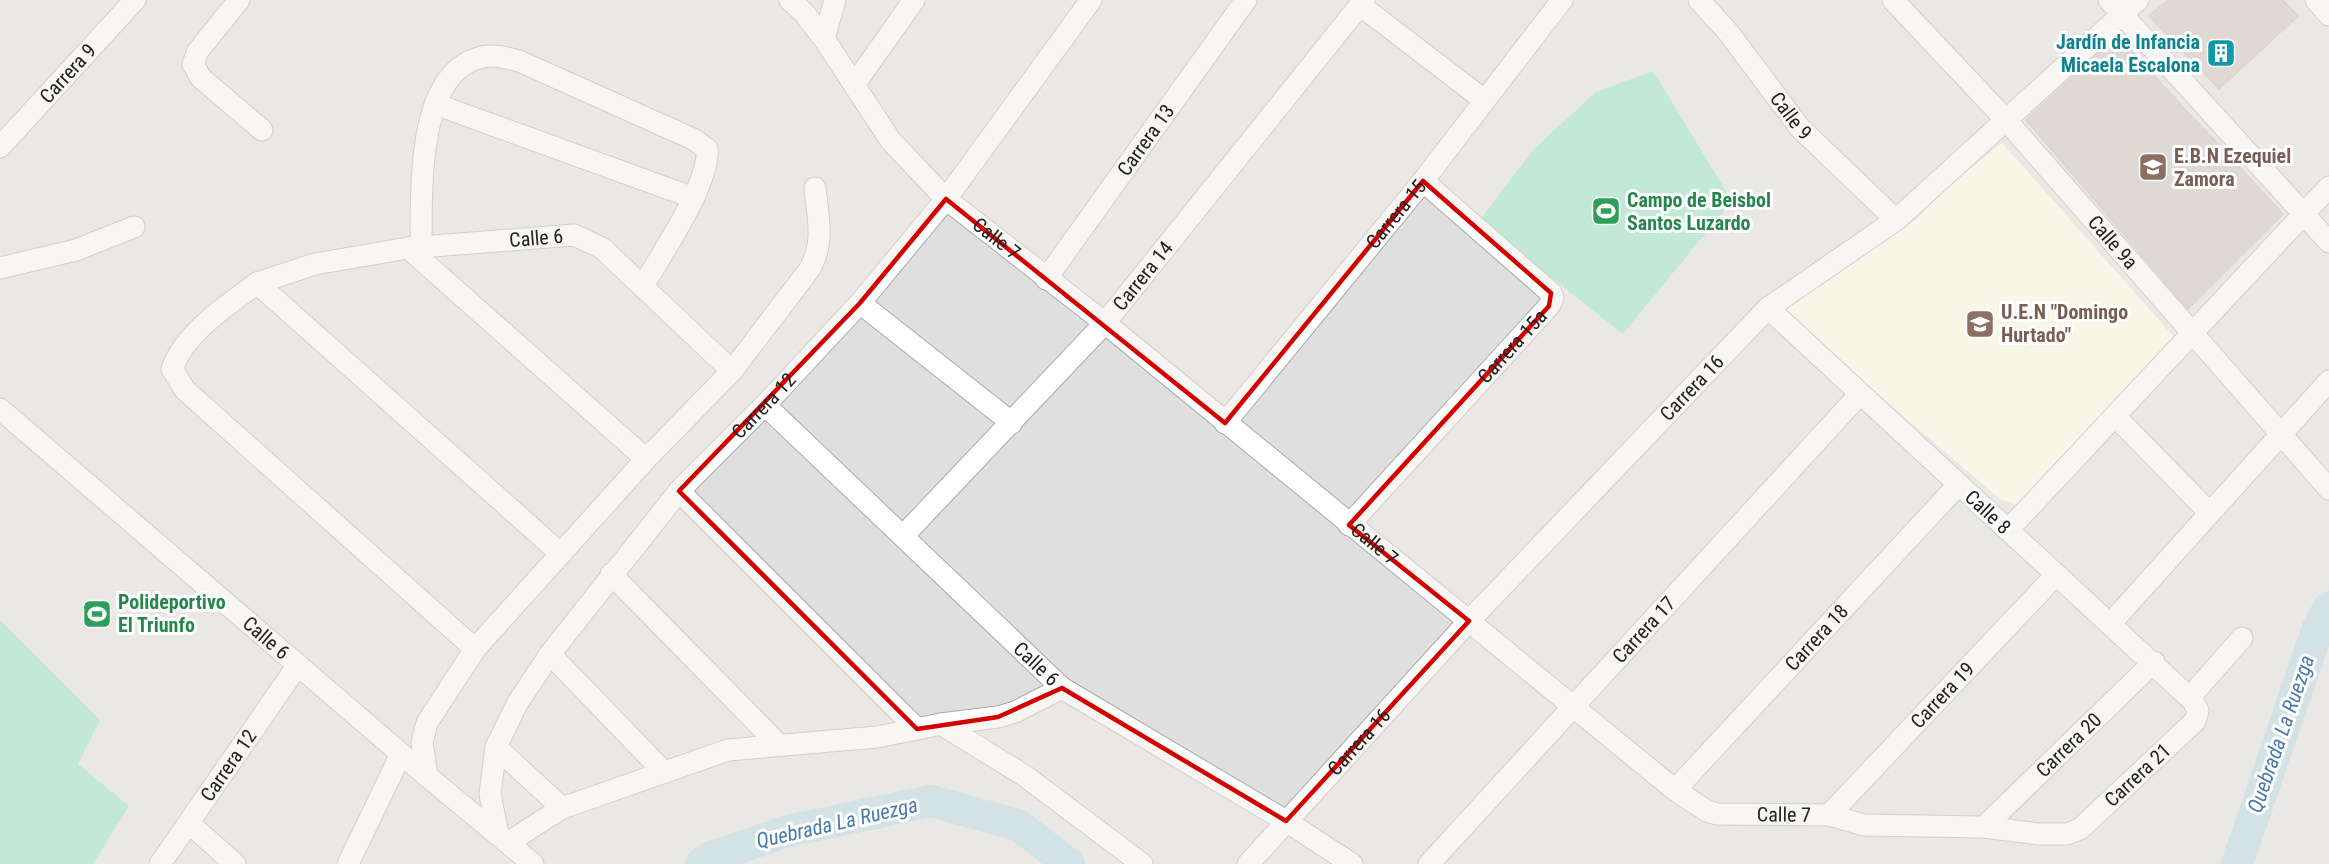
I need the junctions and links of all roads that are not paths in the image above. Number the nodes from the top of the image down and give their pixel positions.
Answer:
1 (135, 0) edge
2 (239, 0) edge
3 (790, 0) edge
4 (835, 0) edge
5 (914, 0) edge
6 (1091, 0) edge
7 (1246, 0) edge
8 (1562, 0) edge
9 (1699, 0) edge
10 (1893, 0) edge
11 (2138, 0) edge
12 (2316, 0) edge
13 (1362, 3) edge
14 (2115, 7) edge
15 (2329, 15) edge
16 (824, 39) junction
17 (854, 85) junction
18 (1484, 100) junction
19 (435, 104) junction
20 (2007, 122) junction
21 (261, 130) dead end
22 (0, 147) edge
23 (1423, 182) junction
24 (2329, 187) edge
25 (815, 188) dead end
26 (694, 198) junction
27 (946, 199) junction
28 (2304, 213) junction
29 (1896, 220) junction
30 (134, 227) dead end
31 (2329, 242) edge
32 (415, 247) junction
33 (0, 268) edge
34 (1046, 279) junction
35 (257, 283) junction
36 (643, 286) junction
37 (860, 303) junction
38 (1768, 308) junction
39 (1105, 323) junction
40 (2194, 332) junction
41 (732, 371) junction
42 (2329, 381) edge
43 (1859, 395) junction
44 (765, 405) junction
45 (0, 409) edge
46 (2115, 416) junction
47 (1012, 423) junction
48 (1225, 423) junction
49 (2281, 433) junction
50 (646, 459) junction
51 (1958, 484) junction
52 (2329, 489) edge
53 (679, 491) junction
54 (2209, 512) junction
55 (1349, 525) junction
56 (2008, 530) junction
57 (903, 536) junction
58 (561, 554) junction
59 (611, 574) junction
60 (2056, 574) junction
61 (1469, 621) junction
62 (2111, 623) junction
63 (2242, 638) dead end
64 (475, 649) junction
65 (550, 654) junction
66 (2154, 662) junction
67 (298, 665) junction
68 (1062, 688) junction
69 (2190, 697) junction
70 (1572, 705) junction
71 (941, 724) junction
72 (917, 729) junction
73 (778, 744) junction
74 (496, 747) junction
75 (401, 754) junction
76 (663, 771) junction
77 (427, 776) junction
78 (1676, 790) junction
79 (562, 808) junction
80 (1829, 815) junction
81 (1286, 821) junction
82 (189, 823) junction
83 (1984, 827) junction
84 (2080, 829) joint
85 (504, 838) junction
86 (160, 864) edge
87 (235, 864) edge
88 (348, 864) edge
89 (533, 864) edge
90 (1142, 864) edge
91 (1248, 864) edge
92 (1352, 864) edge
93 (1429, 864) edge

1 - 22 street, Carrera 9
2 - 21 street
3 - 16 street, Calle 7
4 - 16 street
5 - 17 street
6 - 27 street, Carrera 12
7 - 34 street, Carrera 13
8 - 18 street, Carrera 15
9 - 29 street, Calle 9
10 - 20 street, Calle 9a
11 - 14 street, Carrera 16
12 - 15 street
13 - 18 street
13 - 39 street, Carrera 14
14 - 20 street, Carrera 16
14 - 28 street
16 - 17 street, Calle 7
17 - 27 street, Calle 7
18 - 23 street, Carrera 15
19 - 26 street
19 - 26 street
19 - 32 street
20 - 29 street, Carrera 16
20 - 40 street, Calle 9a
23 - 48 street, Carrera 15
23 - 55 street, Carrera 15a
24 - 28 street
25 - 41 street
26 - 36 street
27 - 34 street, Calle 7
27 - 37 street, Carrera 12
28 - 31 street
28 - 40 street
29 - 38 street, Carrera 16
30 - 33 street
32 - 35 street, Calle 6
32 - 36 street, Calle 6
32 - 50 street
34 - 39 street, Calle 7
35 - 58 street
35 - 64 street, Calle 6
36 - 41 street, Calle 6
37 - 44 street, Carrera 12
37 - 47 street
38 - 43 street, Calle 8
38 - 61 street, Carrera 16
39 - 47 street, Carrera 14
39 - 48 street, Calle 7
40 - 46 street
40 - 49 street, Calle 9a
41 - 50 street
42 - 49 street
43 - 51 street, Calle 8
43 - 70 street, Carrera 17
44 - 53 street, Carrera 12
44 - 57 street, Calle 6
45 - 67 street, Calle 6
46 - 54 street
46 - 56 street
47 - 57 street, Carrera 14
48 - 55 street, Calle 7
49 - 52 street, Calle 9a
49 - 54 street
50 - 58 street
51 - 56 street, Calle 8
51 - 78 street, Carrera 18
53 - 59 street, Carrera 12
53 - 72 street
54 - 62 street
55 - 61 street, Calle 7
56 - 60 street, Calle 8
57 - 68 street, Calle 6
58 - 64 street
59 - 65 street, Carrera 12
59 - 73 street
60 - 62 street, Calle 8
60 - 80 street, Carrera 19
61 - 70 street, Calle 7
61 - 81 street, Carrera 16
62 - 66 street, Calle 8
63 - 69 street
64 - 77 street
65 - 74 street, Carrera 12
65 - 76 street
66 - 69 street, Calle 8
66 - 83 street, Carrera 20
67 - 75 street, Calle 6
67 - 82 street, Carrera 12
68 - 71 street
68 - 81 street, Calle 6
69 - 84 street, Carrera 21
70 - 78 street, Calle 7
70 - 93 street, Carrera 17
71 - 72 street
71 - 90 street
72 - 73 street
73 - 76 street
74 - 79 street
74 - 85 street, Carrera 12
75 - 77 street, Calle 6
75 - 88 street
76 - 79 street
77 - 85 street, Calle 6
78 - 80 street, Calle 7
79 - 85 street
80 - 83 street, Calle 7
81 - 91 street, Carrera 16
81 - 92 street, Calle 6
82 - 86 street, Carrera 12
82 - 87 street
83 - 84 street, Calle 7
85 - 89 street, Calle 6

